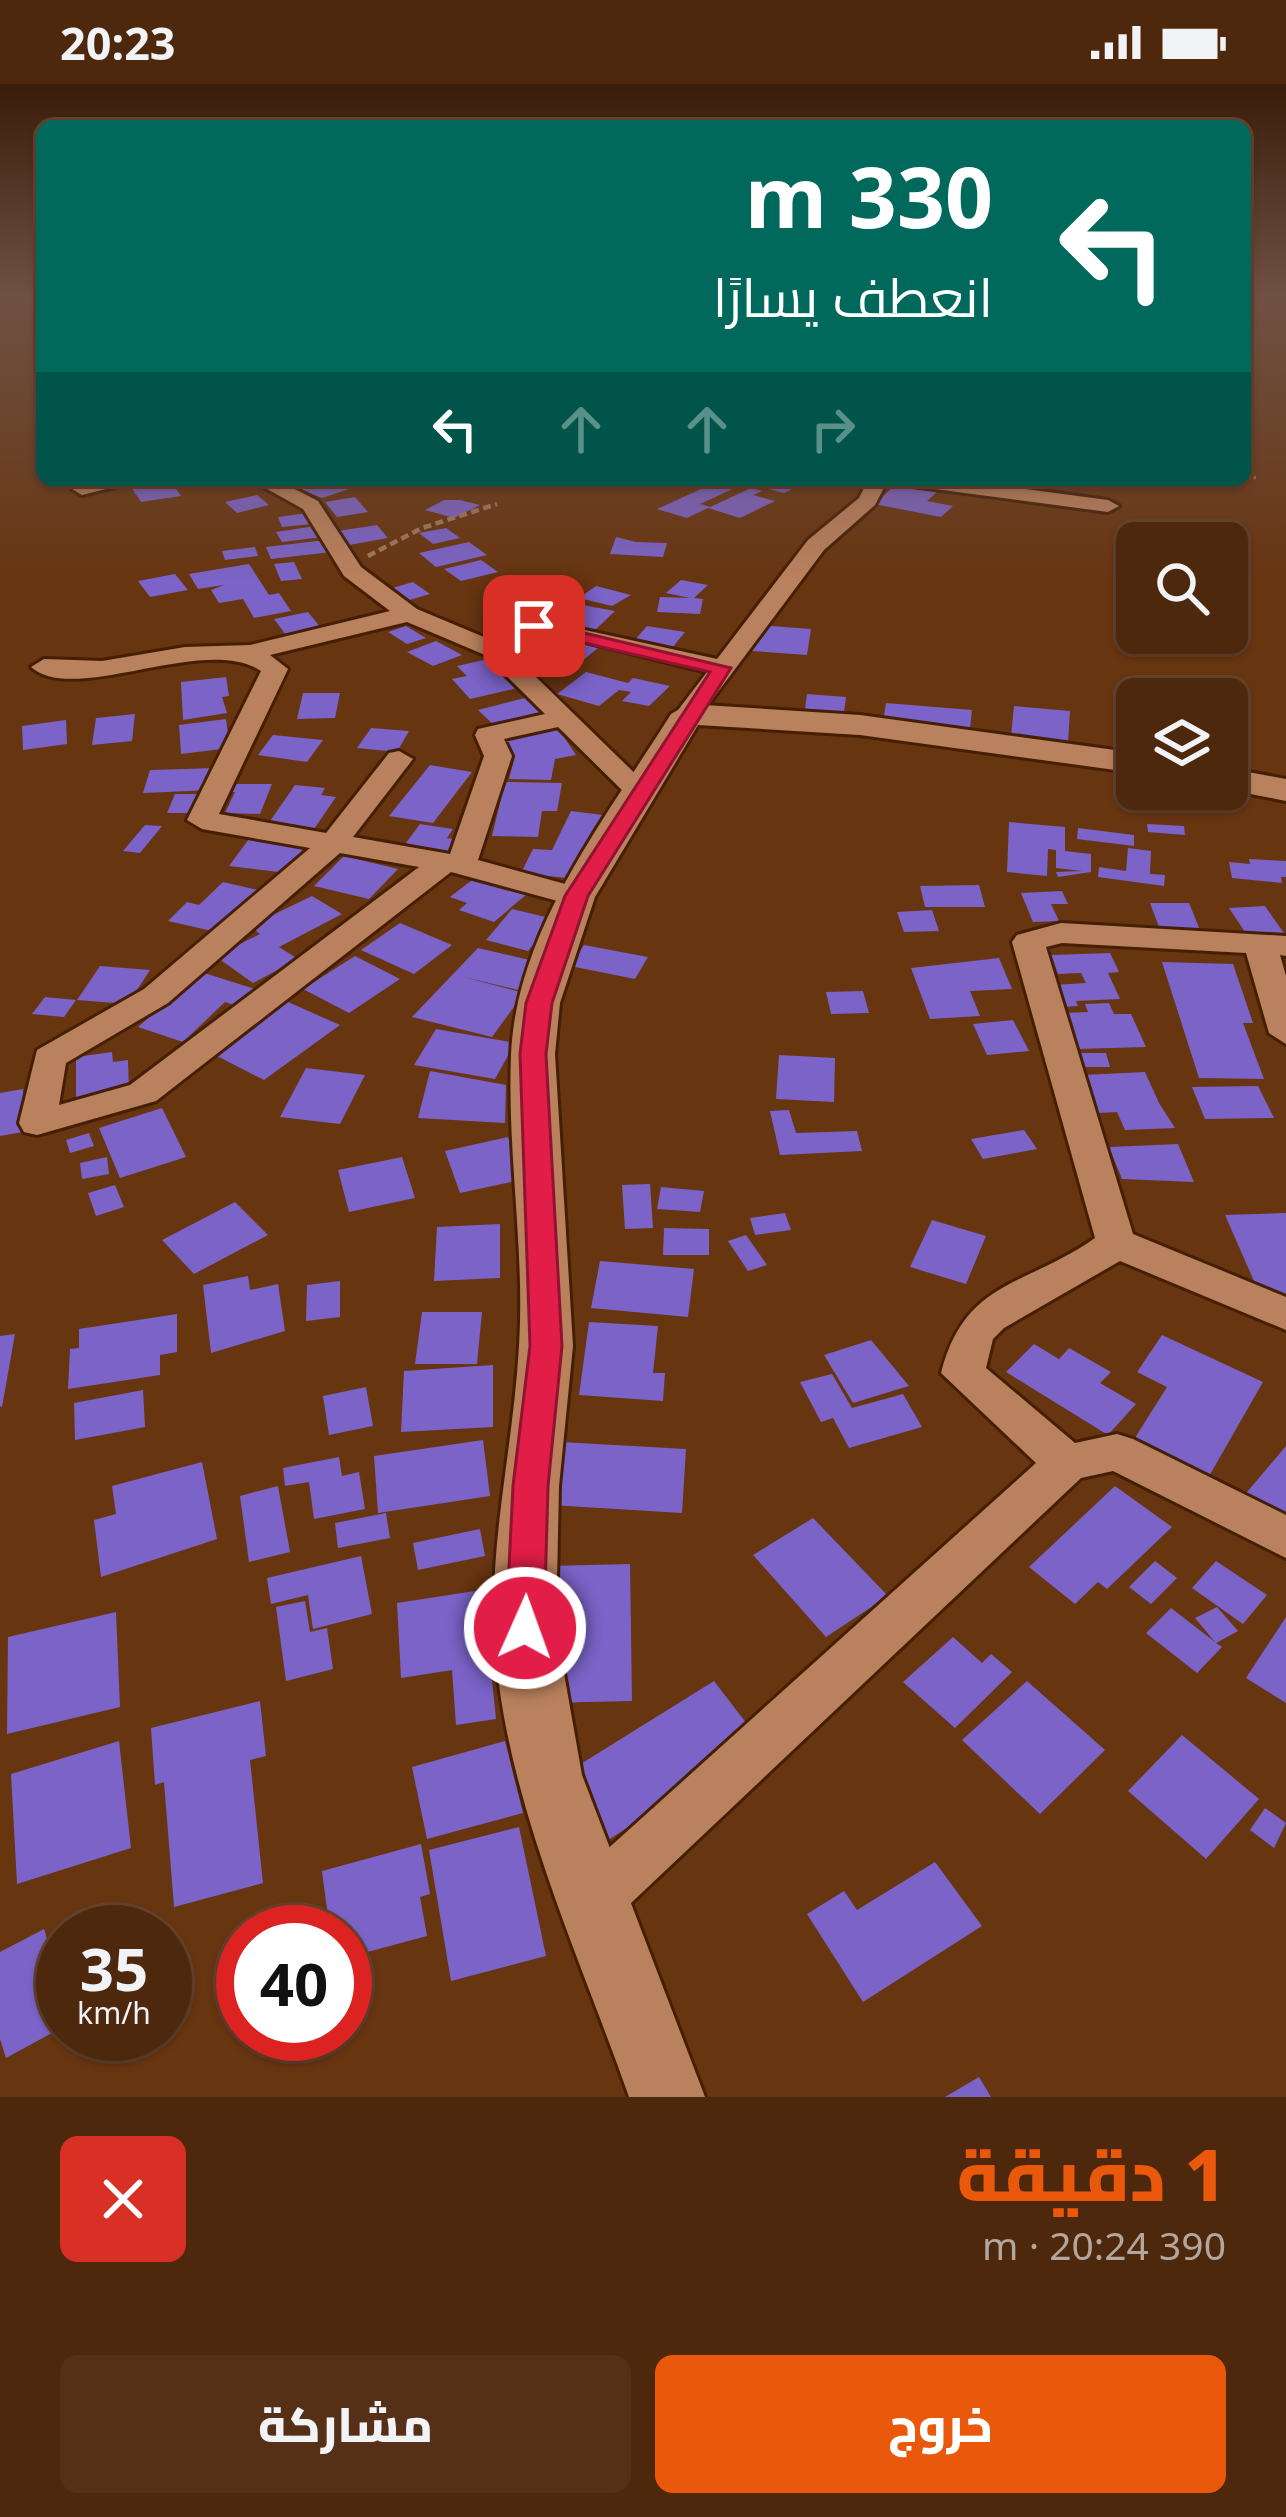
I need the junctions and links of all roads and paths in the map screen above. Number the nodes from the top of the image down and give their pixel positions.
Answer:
1 (1251, 477) edge
2 (1256, 478) dead end
3 (99, 486) edge
4 (273, 486) edge
5 (875, 486) edge
6 (957, 486) edge
7 (82, 489) dead end
8 (497, 504) dead end
9 (1108, 506) dead end
10 (347, 562) junction
11 (560, 605) dead end
12 (409, 614) junction
13 (250, 652) junction
14 (44, 667) dead end
15 (722, 668) junction
16 (688, 714) junction
17 (566, 717) junction
18 (399, 759) dead end
19 (1116, 760) edge
20 (1248, 783) edge
21 (1286, 790) edge
22 (640, 792) junction
23 (332, 844) junction
24 (453, 864) junction
25 (576, 896) junction
26 (1273, 945) edge
27 (1286, 1033) edge
28 (1116, 1243) junction
29 (1286, 1314) edge
30 (1067, 1463) junction
31 (1286, 1538) edge
32 (592, 1901) junction
33 (667, 2097) edge

1 - 2 path
3 - 7 street
4 - 10 street
5 - 15 street
6 - 9 street
8 - 10 path
10 - 12 street
11 - 15 street
12 - 13 street
12 - 17 street
13 - 14 street
13 - 23 street
15 - 16 street
16 - 19 street
16 - 22 street
17 - 22 street
17 - 24 street
18 - 23 street
20 - 21 street
22 - 25 street
23 - 24 street
23 - 24 street
24 - 25 street
25 - 32 street
26 - 27 street
26 - 28 street
28 - 29 street
28 - 30 street
30 - 31 street
30 - 32 street
32 - 33 street

